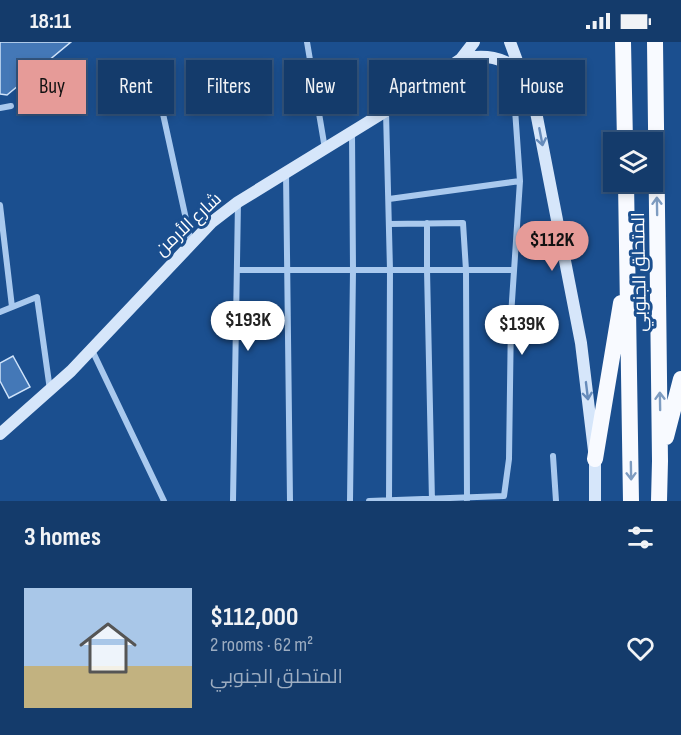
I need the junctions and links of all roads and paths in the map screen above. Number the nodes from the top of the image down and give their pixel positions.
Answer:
1 (308, 42) edge
2 (474, 42) edge
3 (510, 42) edge
4 (623, 42) edge
5 (655, 42) edge
6 (461, 59) joint
7 (502, 60) edge
8 (517, 60) edge
9 (11, 106) dead end
10 (0, 108) edge
11 (163, 114) edge
12 (381, 114) edge
13 (386, 114) edge
14 (515, 114) edge
15 (536, 114) edge
16 (625, 132) edge
17 (352, 133) junction
18 (326, 149) junction
19 (286, 172) junction
20 (520, 181) junction
21 (626, 192) edge
22 (389, 199) junction
23 (238, 202) junction
24 (0, 205) edge
25 (427, 223) junction
26 (389, 224) junction
27 (191, 242) junction
28 (237, 270) junction
29 (289, 270) junction
30 (353, 270) junction
31 (390, 270) junction
32 (427, 270) junction
33 (466, 270) junction
34 (514, 270) junction
35 (628, 273) junction
36 (12, 307) junction
37 (0, 312) edge
38 (92, 349) junction
39 (681, 380) edge
40 (50, 391) junction
41 (0, 434) edge
42 (553, 456) dead end
43 (595, 459) junction
44 (660, 461) junction
45 (467, 499) edge
46 (432, 500) edge
47 (164, 501) edge
48 (233, 501) edge
49 (290, 501) edge
50 (350, 501) edge
51 (369, 501) edge
52 (389, 501) edge
53 (556, 501) edge
54 (595, 501) edge
55 (631, 501) edge
56 (659, 501) edge

1 - 18 street
2 - 6 main road, شارع الأرمن
3 - 8 main road
4 - 16 highway
44 -> 5 highway, المتحلق الجنوبي
6 - 7 main road
9 - 10 street
11 - 27 street
12 - 17 main road, شارع الأرمن
13 - 22 street
14 - 20 street
15 -> 43 main road
17 - 18 main road, شارع الأرمن
17 - 30 street
18 - 19 main road, شارع الأرمن
19 - 23 main road, شارع الأرمن
19 - 29 street
20 - 22 street
20 - 34 street
21 - 35 highway, المتحلق الجنوبي
22 - 26 street
23 - 27 main road, شارع الأرمن
23 - 28 street
24 - 36 street
25 - 26 street
25 - 32 street
25 - 33 street
26 - 31 street
27 - 38 main road, شارع الأرمن
28 - 29 street
28 - 48 street
29 - 30 street
29 - 49 street
30 - 31 street
30 - 50 street
31 - 32 street
31 - 52 street
32 - 33 street
32 - 46 street
33 - 34 street
33 - 45 street
34 - 45 street
35 - 43 highway
35 -> 55 highway, المتحلق الجنوبي
36 - 37 street
36 - 40 street
38 - 40 main road, شارع الأرمن
38 - 47 street
39 - 44 highway
40 - 41 main road, شارع الأرمن
42 - 53 street
43 - 54 main road
44 - 56 highway, المتحلق الجنوبي
45 - 46 street
46 - 52 street
51 - 52 street

